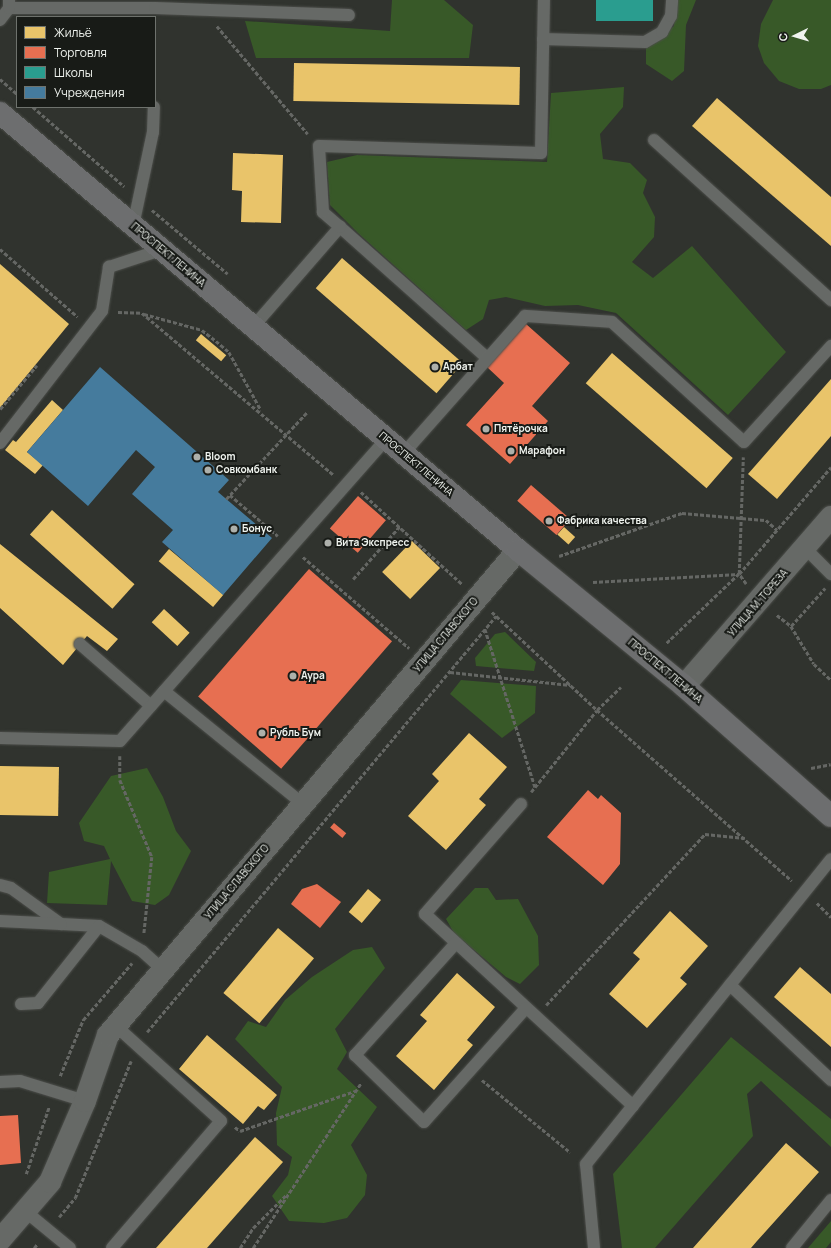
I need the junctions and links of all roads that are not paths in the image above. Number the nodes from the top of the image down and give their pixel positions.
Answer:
1 (544, 0) edge
2 (672, 0) edge
3 (9, 4) edge
4 (155, 12) edge
5 (349, 15) dead end
6 (0, 20) edge
7 (543, 39) junction
8 (154, 108) edge
9 (0, 113) edge
10 (654, 140) dead end
11 (133, 226) junction
12 (340, 227) junction
13 (161, 250) junction
14 (831, 300) edge
15 (253, 326) junction
16 (831, 346) edge
17 (487, 358) junction
18 (386, 439) junction
19 (0, 443) edge
20 (403, 454) junction
21 (831, 518) edge
22 (805, 548) junction
23 (518, 550) junction
24 (831, 574) edge
25 (80, 644) dead end
26 (684, 686) junction
27 (164, 691) junction
28 (151, 706) junction
29 (0, 738) edge
30 (303, 804) junction
31 (521, 804) road end
32 (831, 816) edge
33 (831, 859) edge
34 (0, 885) edge
35 (0, 921) edge
36 (61, 924) junction
37 (99, 926) junction
38 (456, 943) junction
39 (163, 970) junction
40 (730, 985) junction
41 (21, 1004) dead end
42 (526, 1008) junction
43 (116, 1026) junction
44 (831, 1080) edge
45 (0, 1082) edge
46 (85, 1101) junction
47 (633, 1106) junction
48 (831, 1200) edge
49 (25, 1211) junction
50 (0, 1240) edge
51 (70, 1248) edge
52 (112, 1248) edge
53 (594, 1248) edge
54 (792, 1248) edge

1 - 7 lane
2 - 7 lane
3 - 4 lane
3 - 6 lane
4 - 5 lane
7 - 12 lane
8 - 11 lane
9 - 11 main road, ПРОСПЕКТ ЛЕНИНА
10 - 14 lane
11 - 13 main road, ПРОСПЕКТ ЛЕНИНА
12 - 15 lane
12 - 17 lane
13 - 15 main road, ПРОСПЕКТ ЛЕНИНА
13 - 19 lane
15 - 18 main road, ПРОСПЕКТ ЛЕНИНА
16 - 17 lane
17 - 20 lane
18 - 20 main road, ПРОСПЕКТ ЛЕНИНА
18 - 27 lane
20 - 23 main road, ПРОСПЕКТ ЛЕНИНА
21 - 22 street, УЛИЦА М. ТОРЕЗА
22 - 24 lane
22 - 26 street, УЛИЦА М. ТОРЕЗА
23 - 26 main road, ПРОСПЕКТ ЛЕНИНА
23 - 30 street, УЛИЦА СЛАВСКОГО
25 - 28 lane
26 - 32 main road, ПРОСПЕКТ ЛЕНИНА
27 - 28 lane
27 - 30 lane
28 - 29 lane
30 - 39 street, УЛИЦА СЛАВСКОГО
31 - 38 lane
33 - 40 lane
34 - 36 lane
35 - 36 lane
36 - 37 lane
37 - 39 lane
37 - 41 lane
38 - 42 lane
38 - 42 lane
39 - 43 street, УЛИЦА СЛАВСКОГО
40 - 44 lane
40 - 47 lane
42 - 47 lane
43 - 46 street, УЛИЦА СЛАВСКОГО
43 - 52 lane
45 - 46 lane
46 - 49 street, УЛИЦА СЛАВСКОГО
47 - 53 lane
48 - 54 lane
49 - 50 street, УЛИЦА СЛАВСКОГО
49 - 51 lane

